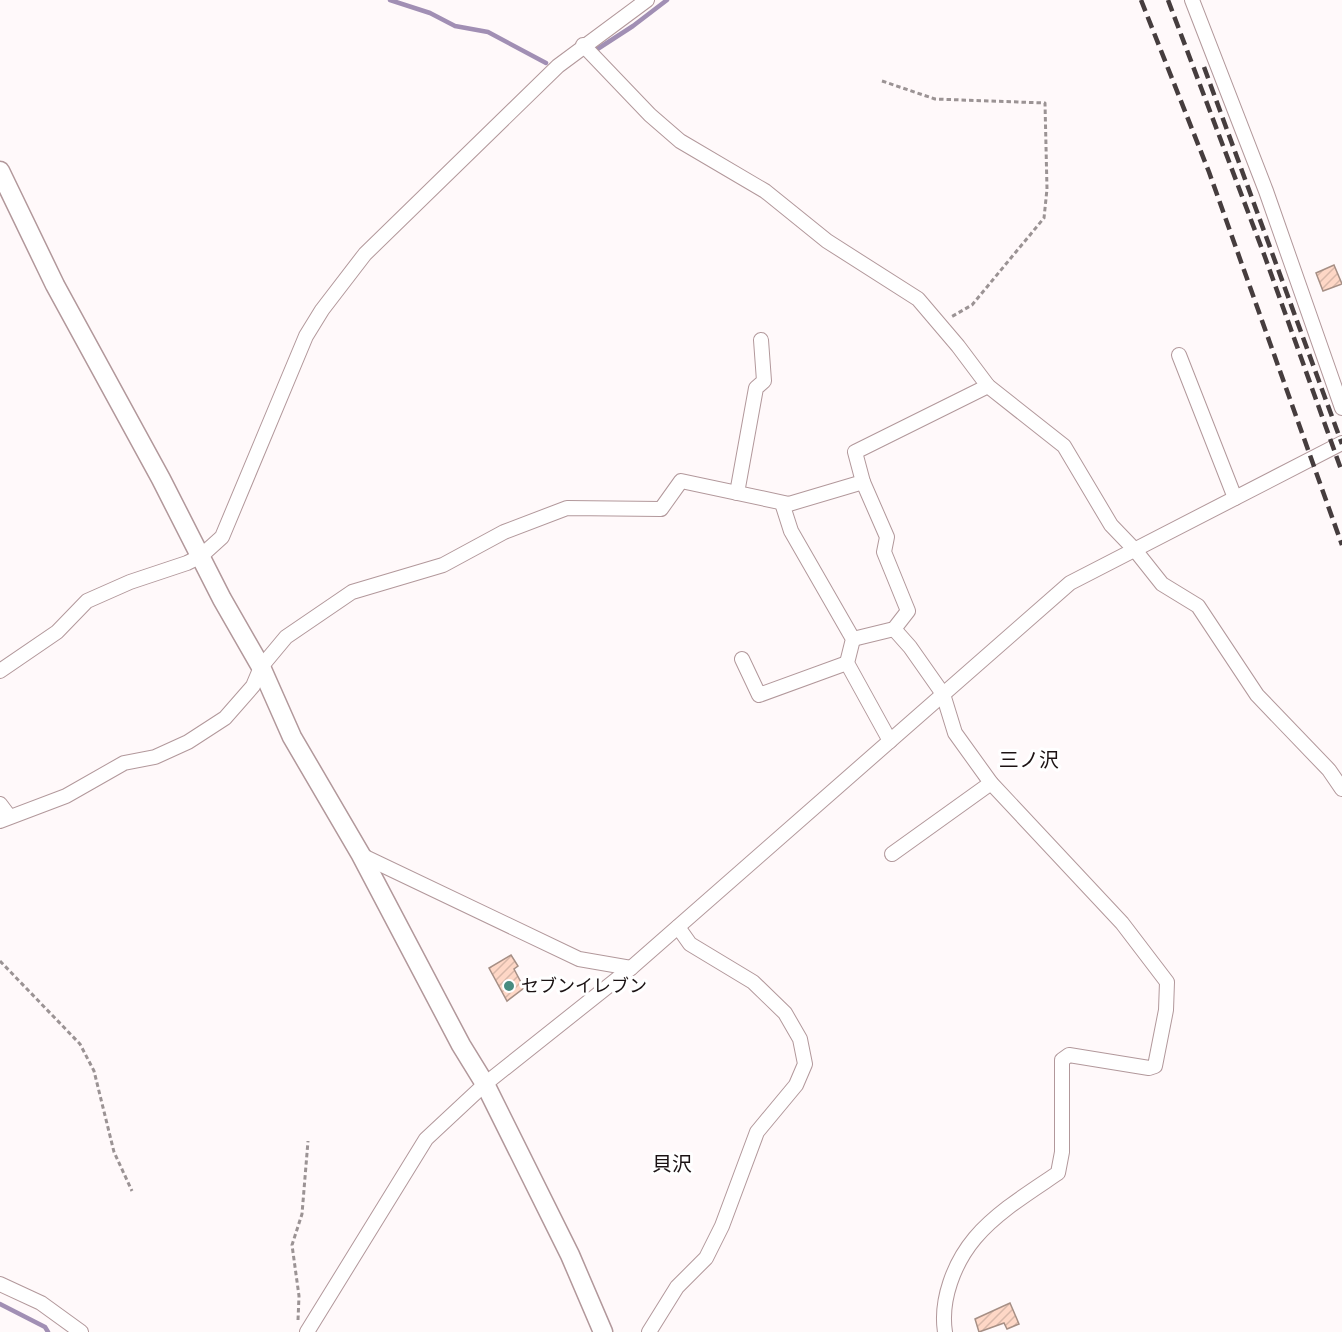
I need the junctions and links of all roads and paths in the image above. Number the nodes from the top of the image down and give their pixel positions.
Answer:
1 (647, 0) edge
2 (1192, 0) edge
3 (583, 45) junction
4 (882, 81) dead end
5 (0, 171) edge
6 (939, 324) junction
7 (761, 340) dead end
8 (1179, 355) dead end
9 (988, 386) junction
10 (1342, 408) edge
11 (1342, 443) edge
12 (863, 482) junction
13 (736, 493) junction
14 (1235, 498) junction
15 (782, 502) junction
16 (1135, 550) junction
17 (201, 556) junction
18 (894, 629) junction
19 (853, 639) junction
20 (742, 659) dead end
21 (847, 663) junction
22 (261, 667) junction
23 (0, 671) edge
24 (943, 694) junction
25 (890, 741) junction
26 (991, 783) junction
27 (1342, 789) edge
28 (0, 804) edge
29 (4, 818) edge
30 (892, 854) dead end
31 (361, 855) junction
32 (678, 927) junction
33 (0, 961) edge
34 (631, 968) junction
35 (485, 1084) junction
36 (308, 1141) dead end
37 (132, 1191) dead end
38 (0, 1284) edge
39 (302, 1331) edge
40 (81, 1332) edge
41 (603, 1332) edge
42 (649, 1332) edge
43 (945, 1332) edge

1 - 3 street
2 - 10 street
3 - 6 street
3 - 17 street
4 - 6 path
5 - 17 street
6 - 9 street
7 - 13 street
8 - 14 street
9 - 12 street
9 - 16 street
11 - 14 street
12 - 15 street
12 - 18 street
13 - 15 street
13 - 22 street
14 - 16 street
15 - 19 street
16 - 24 street
16 - 27 street
17 - 22 street
17 - 23 street
18 - 19 street
18 - 24 street
19 - 21 street
20 - 21 street
21 - 25 street
22 - 29 street
22 - 31 street
24 - 25 street
24 - 26 street
25 - 32 street
26 - 30 street
26 - 43 street
28 - 29 street
31 - 34 street
31 - 35 street
32 - 34 street
32 - 42 street
33 - 37 path
34 - 35 street
35 - 39 street
35 - 41 street
36 - 39 path
38 - 40 street

